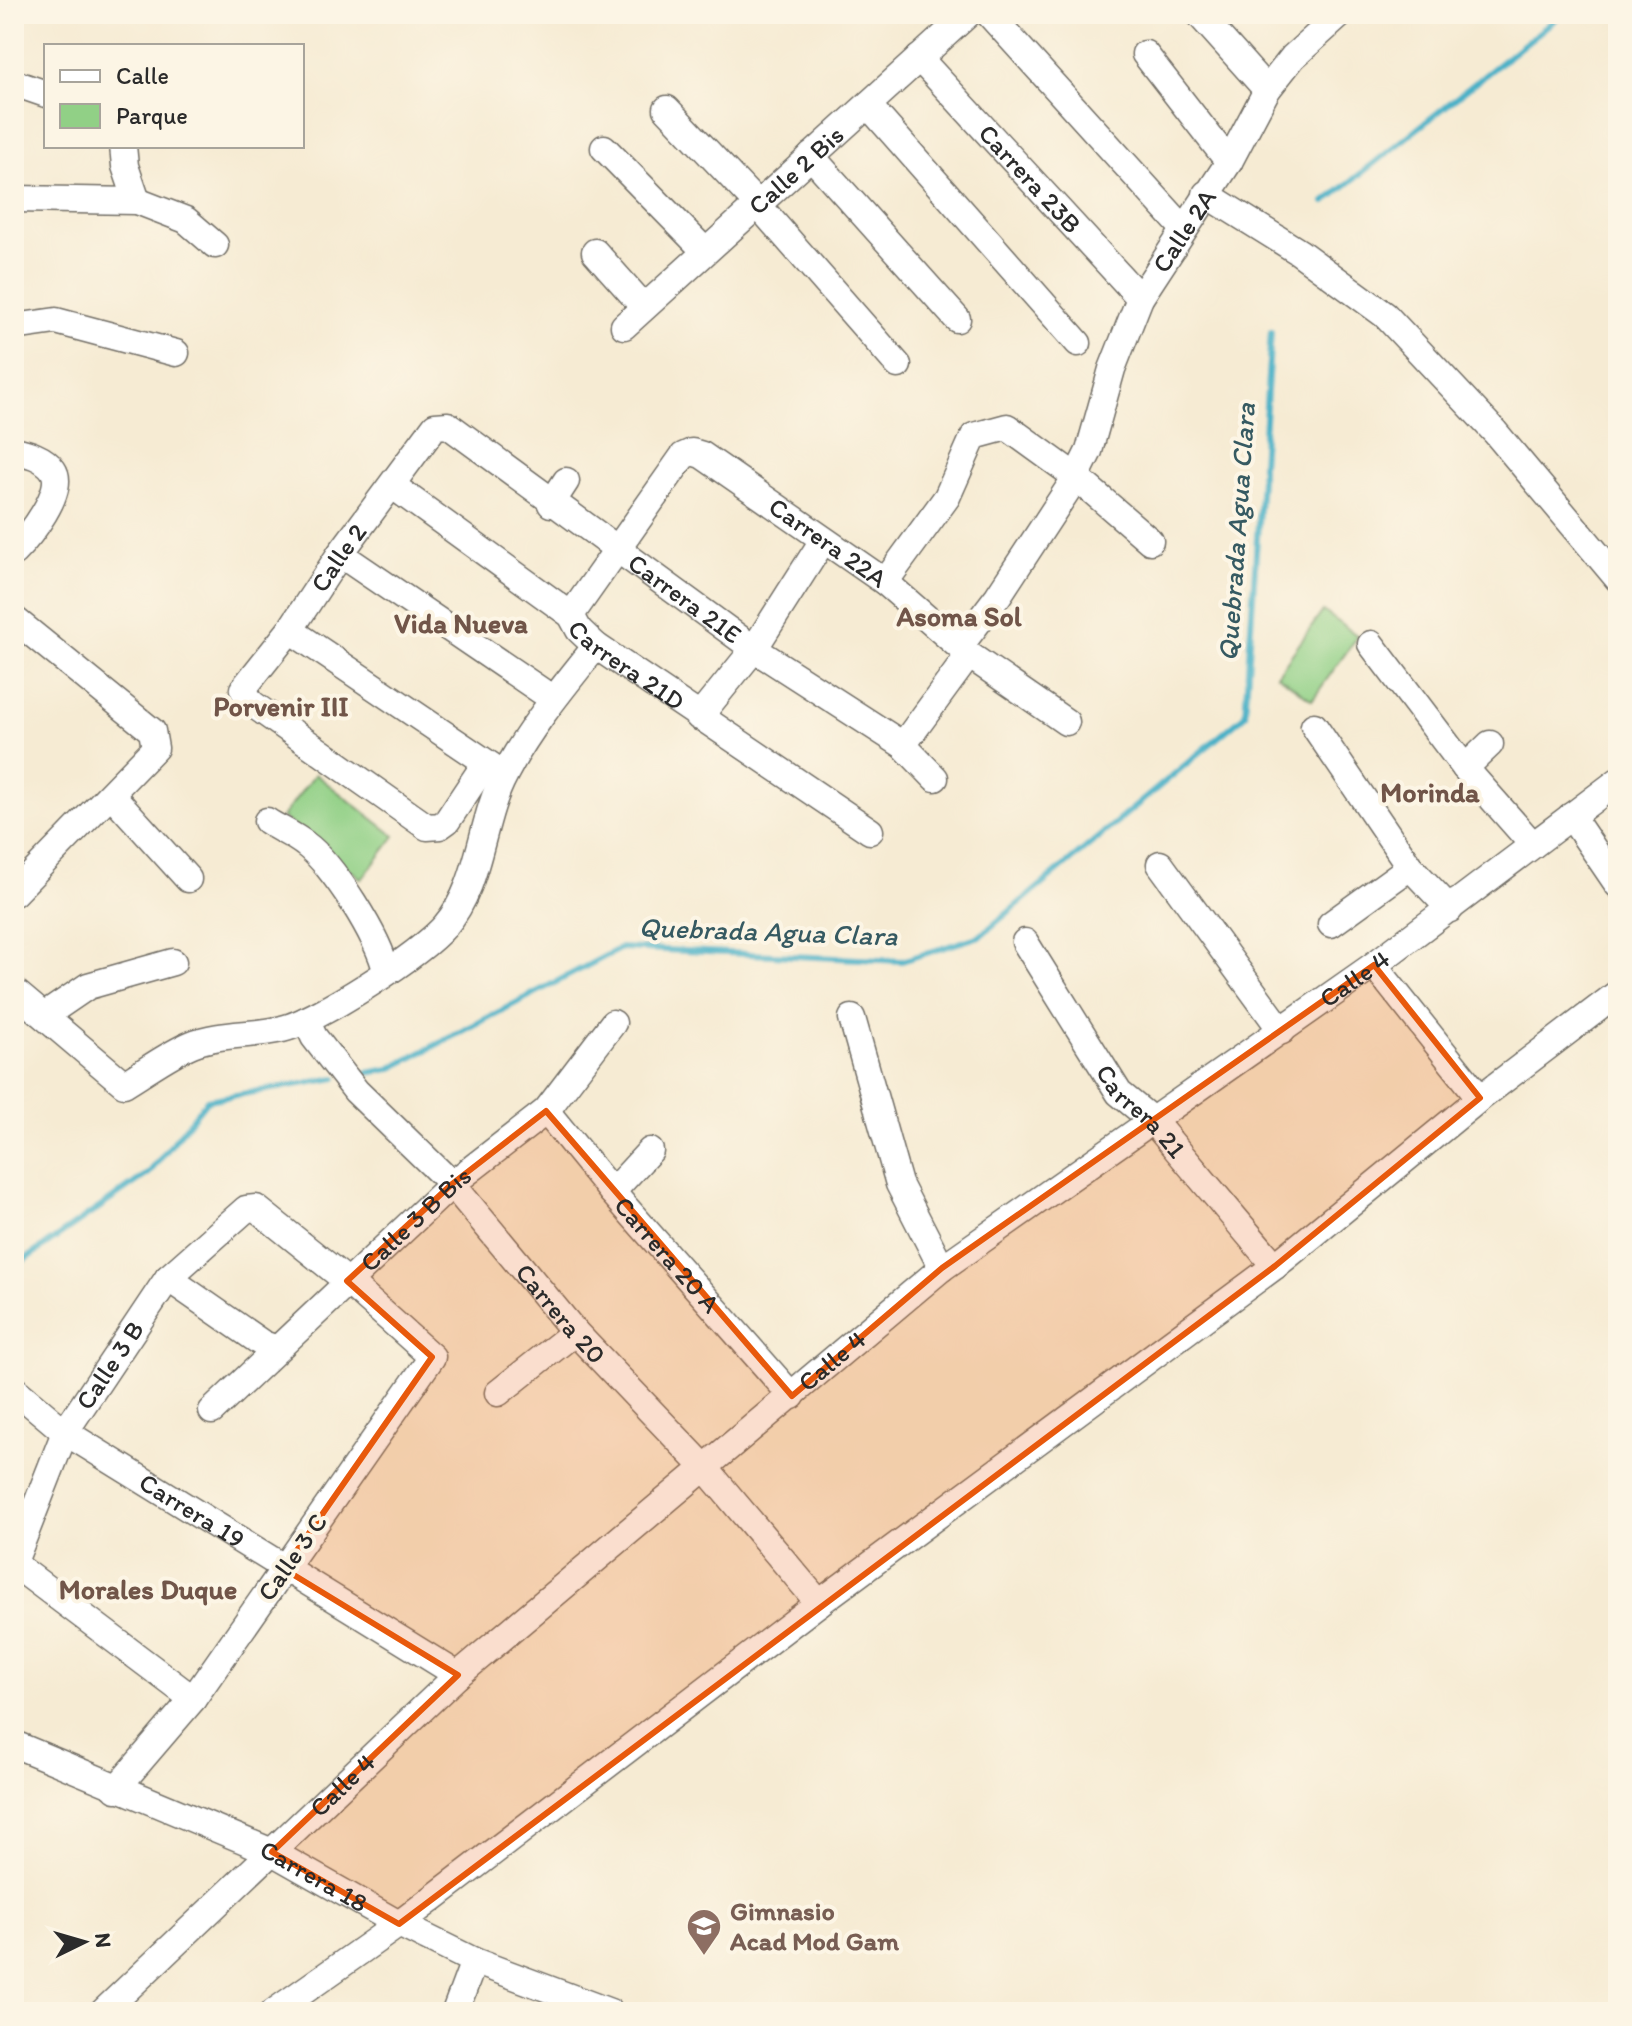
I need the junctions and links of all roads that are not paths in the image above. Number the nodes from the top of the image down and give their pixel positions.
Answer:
1 (989, 14) edge
2 (1199, 14) edge
3 (1341, 14) edge
4 (954, 19) edge
5 (1145, 54) dead end
6 (919, 58) junction
7 (14, 83) edge
8 (1267, 90) junction
9 (44, 93) edge
10 (868, 105) junction
11 (667, 109) dead end
12 (123, 148) edge
13 (604, 148) dead end
14 (811, 156) junction
15 (1229, 162) junction
16 (1206, 194) junction
17 (14, 199) edge
18 (137, 201) junction
19 (758, 205) junction
20 (1183, 228) junction
21 (215, 245) dead end
22 (705, 251) junction
23 (595, 252) dead end
24 (1140, 298) junction
25 (644, 307) junction
26 (957, 319) dead end
27 (624, 326) dead end
28 (14, 327) edge
29 (1078, 343) dead end
30 (176, 353) dead end
31 (898, 365) dead end
32 (435, 426) joint
33 (14, 450) edge
34 (1076, 477) junction
35 (566, 481) dead end
36 (393, 486) junction
37 (551, 504) junction
38 (1150, 541) dead end
39 (822, 542) junction
40 (617, 551) junction
41 (14, 552) edge
42 (340, 554) junction
43 (1618, 579) edge
44 (885, 582) junction
45 (571, 615) junction
46 (14, 619) edge
47 (290, 630) junction
48 (1371, 644) dead end
49 (596, 646) junction
50 (754, 649) junction
51 (965, 650) junction
52 (553, 699) junction
53 (699, 717) junction
54 (1066, 722) dead end
55 (1314, 726) dead end
56 (1490, 744) dead end
57 (903, 745) junction
58 (1465, 768) junction
59 (495, 769) junction
60 (935, 778) dead end
61 (1618, 781) edge
62 (111, 794) junction
63 (1571, 816) junction
64 (267, 821) dead end
65 (870, 831) dead end
66 (1533, 845) junction
67 (1160, 864) dead end
68 (1410, 867) junction
69 (188, 879) dead end
70 (1618, 885) edge
71 (14, 893) edge
72 (1450, 909) junction
73 (1331, 924) dead end
74 (1025, 942) dead end
75 (173, 962) dead end
76 (1374, 965) junction
77 (386, 971) junction
78 (14, 991) edge
79 (1618, 993) edge
80 (44, 1016) junction
81 (852, 1018) dead end
82 (613, 1023) dead end
83 (310, 1029) junction
84 (1282, 1031) junction
85 (1480, 1098) junction
86 (546, 1111) junction
87 (1152, 1120) junction
88 (650, 1151) dead end
89 (452, 1184) junction
90 (612, 1192) junction
91 (1275, 1266) junction
92 (942, 1268) junction
93 (168, 1278) junction
94 (347, 1281) junction
95 (575, 1332) junction
96 (275, 1348) junction
97 (14, 1389) edge
98 (498, 1393) dead end
99 (792, 1396) junction
100 (212, 1411) dead end
101 (65, 1432) junction
102 (706, 1469) junction
103 (14, 1563) edge
104 (284, 1569) junction
105 (819, 1603) junction
106 (458, 1675) junction
107 (193, 1699) junction
108 (14, 1744) edge
109 (116, 1789) junction
110 (272, 1852) junction
111 (399, 1924) junction
112 (474, 1961) junction
113 (103, 2012) edge
114 (274, 2012) edge
115 (455, 2012) edge
116 (610, 2012) edge

1 - 20 street
2 - 8 street
3 - 8 street, Calle 2A
4 - 6 street, Calle 2 Bis
5 - 15 street
6 - 10 street, Calle 2 Bis
6 - 24 street, Carrera 23B
7 - 9 street
8 - 15 street, Calle 2A
10 - 14 street, Calle 2 Bis
10 - 29 street
11 - 19 street
12 - 18 street
13 - 22 street
14 - 19 street, Calle 2 Bis
14 - 26 street
15 - 16 street, Calle 2A
16 - 20 street, Calle 2A
16 - 43 street
17 - 18 street
18 - 21 street
19 - 22 street, Calle 2 Bis
19 - 31 street
20 - 24 street, Calle 2A
22 - 25 street, Calle 2 Bis
23 - 25 street
24 - 34 street, Calle 2A
25 - 27 street, Calle 2 Bis
28 - 30 street
32 - 36 street, Calle 2
32 - 37 street, Carrera 21E
33 - 41 street
34 - 38 street
34 - 44 street
34 - 51 street, Calle 2A
35 - 37 street
36 - 42 street, Calle 2
36 - 45 street, Carrera 21D
37 - 40 street, Carrera 21E
39 - 40 street, Carrera 22A
39 - 44 street, Carrera 22A
39 - 50 street
40 - 45 street
40 - 50 street, Carrera 21E
42 - 47 street, Calle 2
42 - 52 street
44 - 51 street, Carrera 22A
45 - 49 street, Carrera 21D
46 - 62 street
47 - 59 street
47 - 59 street, Calle 2
48 - 58 street
49 - 52 street
49 - 53 street, Carrera 21D
50 - 53 street
50 - 57 street, Carrera 21E
51 - 54 street, Carrera 22A
51 - 57 street, Calle 2A
52 - 59 street
53 - 65 street, Carrera 21D
55 - 68 street
56 - 58 street
57 - 60 street, Carrera 21E
58 - 66 street
59 - 77 street
61 - 63 street, Calle 4
62 - 69 street
62 - 71 street
63 - 66 street, Calle 4
63 - 70 street
64 - 77 street
66 - 72 street, Calle 4
67 - 84 street
68 - 72 street
68 - 73 street
72 - 76 street, Calle 4
74 - 87 street, Carrera 21
75 - 80 street
76 - 84 street, Calle 4
76 - 85 street
77 - 83 street
78 - 80 street
79 - 85 street
80 - 83 street
81 - 92 street
82 - 86 street, Calle 3 B Bis
83 - 89 street, Carrera 20
84 - 87 street, Calle 4
85 - 91 street
86 - 89 street, Calle 3 B Bis
86 - 90 street, Carrera 20 A
87 - 91 street, Carrera 21
87 - 92 street, Calle 4
88 - 90 street
89 - 94 street, Calle 3 B Bis
89 - 95 street, Carrera 20
90 - 99 street, Carrera 20 A
91 - 105 street
92 - 99 street, Calle 4
93 - 94 street, Calle 3 B
93 - 96 street
93 - 101 street, Calle 3 B
94 - 96 street, Calle 3 B Bis
94 - 104 street, Calle 3 C
95 - 98 street
95 - 102 street, Carrera 20
96 - 100 street, Calle 3 B Bis
97 - 101 street, Carrera 19
99 - 102 street, Calle 4
101 - 103 street, Calle 3 B
101 - 104 street, Carrera 19
102 - 105 street, Carrera 20
102 - 106 street, Calle 4
103 - 107 street
104 - 106 street, Carrera 19
104 - 107 street, Calle 3 C
105 - 111 street
106 - 110 street, Calle 4
107 - 109 street, Calle 3 C
108 - 109 street, Carrera 18
109 - 110 street, Carrera 18
110 - 111 street, Carrera 18
110 - 113 street, Calle 4
111 - 112 street, Carrera 18
111 - 114 street
112 - 115 street
112 - 116 street, Carrera 18

